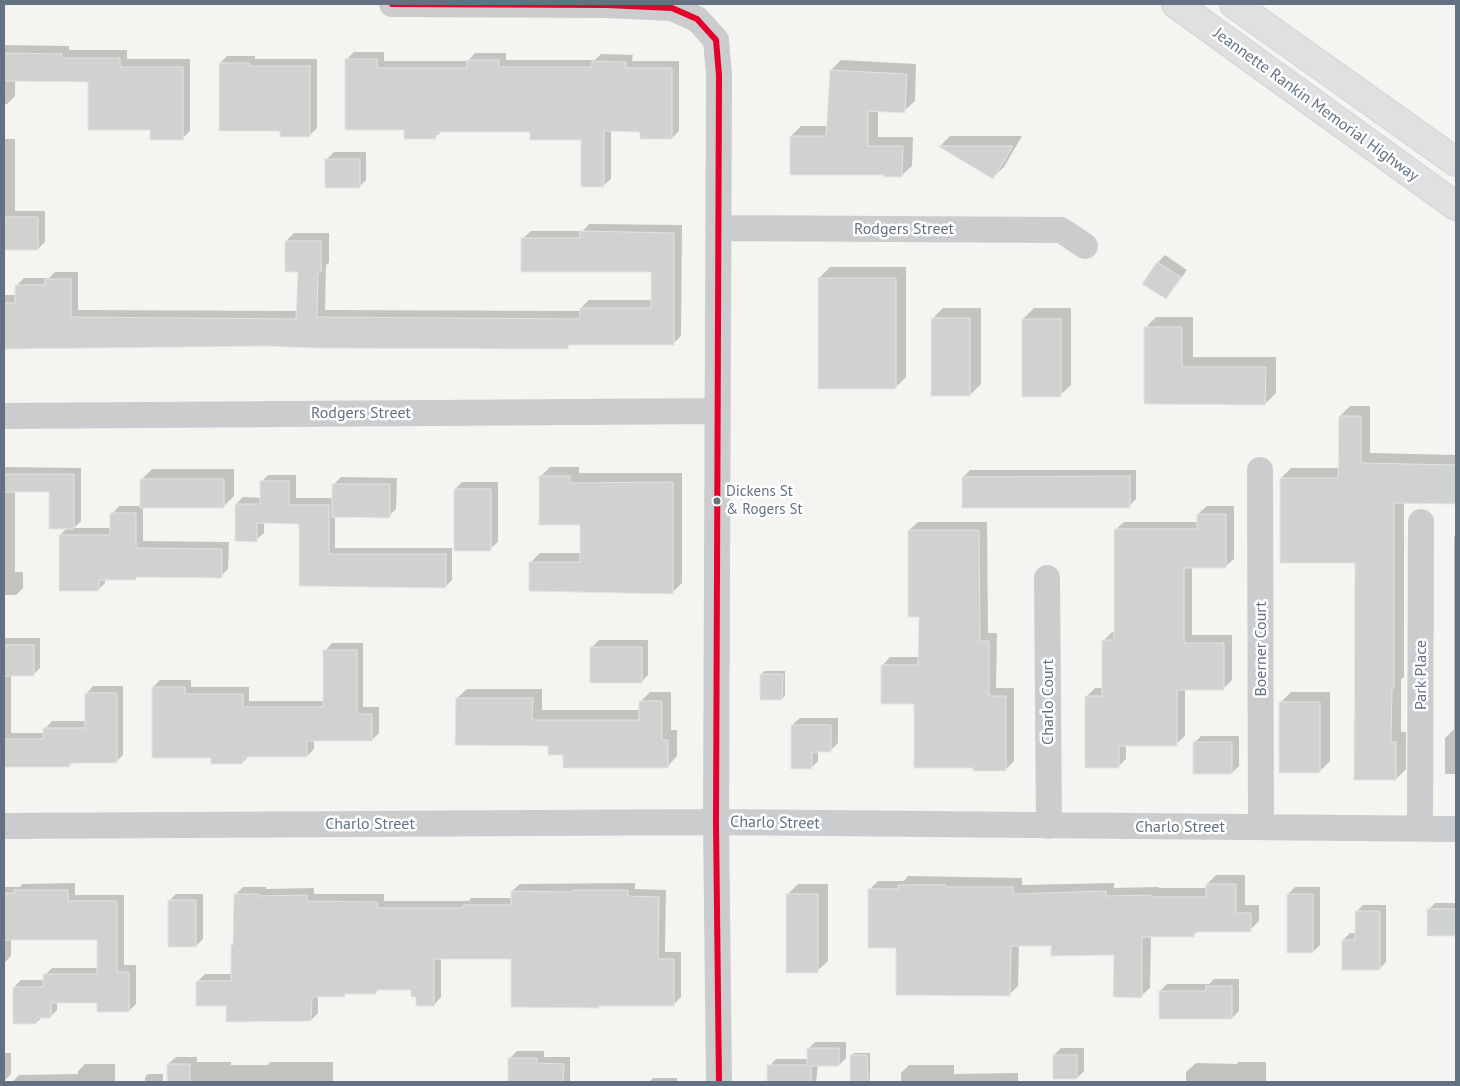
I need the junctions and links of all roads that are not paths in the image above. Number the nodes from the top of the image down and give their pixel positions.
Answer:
1 (392, 4) edge
2 (1176, 4) edge
3 (1234, 4) edge
4 (1456, 162) edge
5 (1456, 206) edge
6 (718, 228) junction
7 (1085, 246) dead end
8 (717, 411) junction
9 (4, 416) edge
10 (1260, 470) dead end
11 (1421, 522) dead end
12 (1047, 578) dead end
13 (716, 822) junction
14 (4, 826) edge
15 (1049, 826) junction
16 (1261, 827) junction
17 (1420, 828) junction
18 (1456, 829) edge
19 (719, 1082) edge

1 - 6 street
2 - 5 highway, Jeannette Rankin Memorial Highway
3 - 4 highway, Jeannette Rankin Memorial Highway
6 - 7 street, Rodgers Street
6 - 8 street
8 - 9 street, Rodgers Street
8 - 13 street
10 - 16 street, Boerner Court
11 - 17 street, Park Place
12 - 15 street, Charlo Court
13 - 14 street, Charlo Street
13 - 15 street, Charlo Street
13 - 19 street
15 - 16 street, Charlo Street
16 - 17 street, Charlo Street
17 - 18 street, Charlo Street

